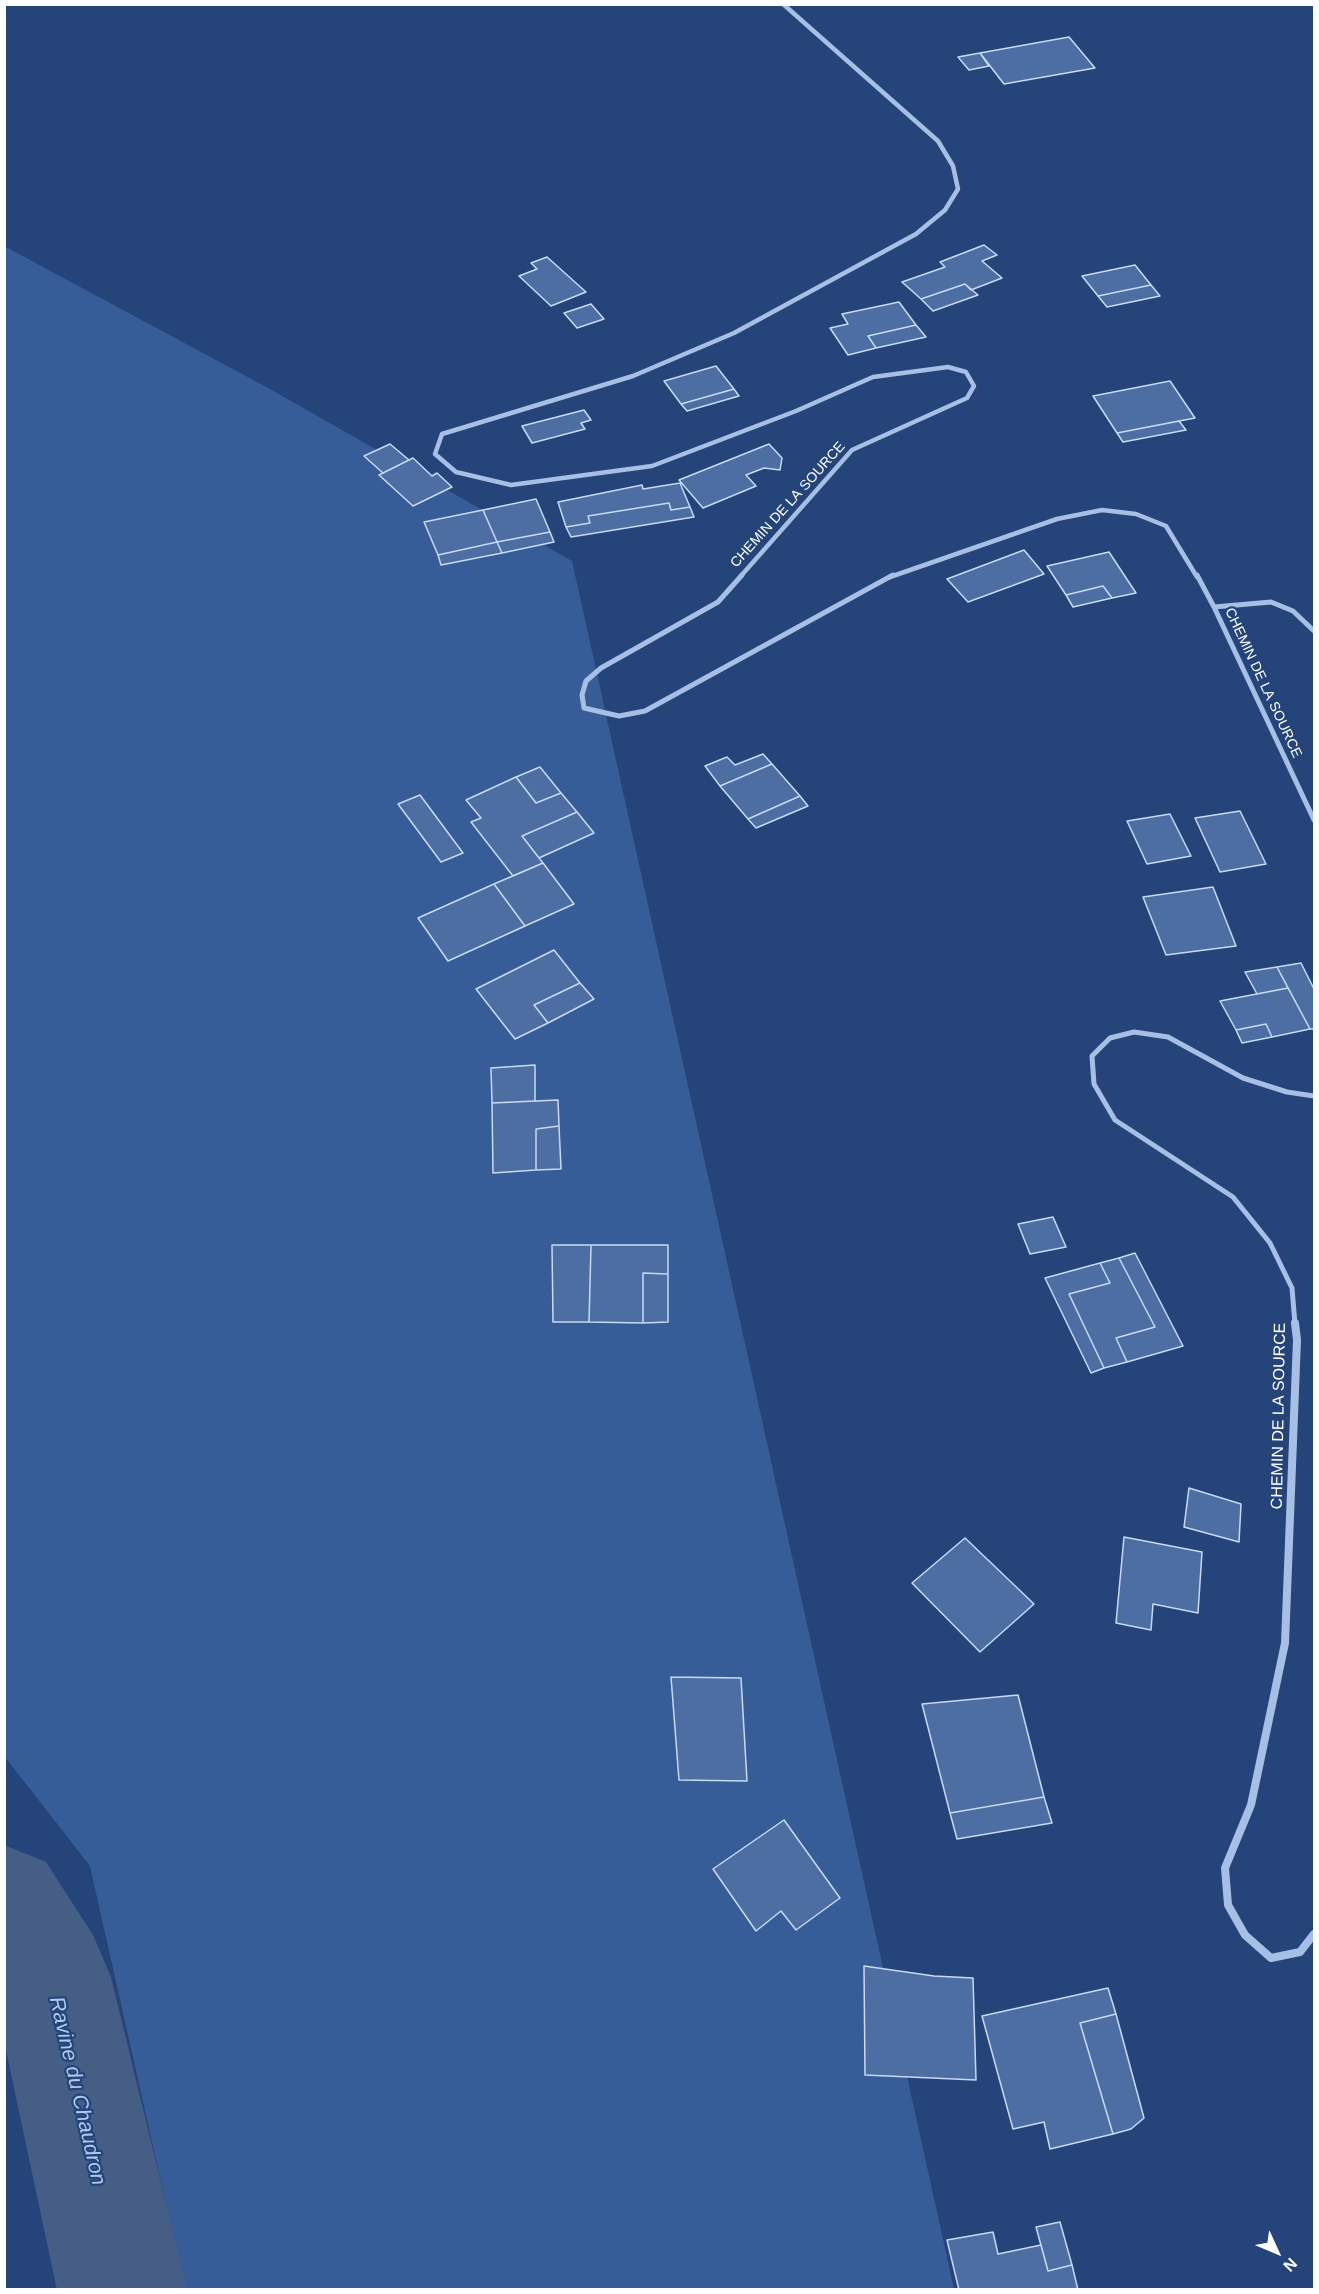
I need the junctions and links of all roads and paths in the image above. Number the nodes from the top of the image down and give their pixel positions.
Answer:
1 (783, 4) edge
2 (1214, 607) junction
3 (1314, 631) edge
4 (1314, 820) edge
5 (1314, 1096) edge
6 (1314, 1934) edge

1 - 2 street, CHEMIN DE LA SOURCE
2 - 3 street
2 - 4 street, CHEMIN DE LA SOURCE
5 - 6 street, CHEMIN DE LA SOURCE

